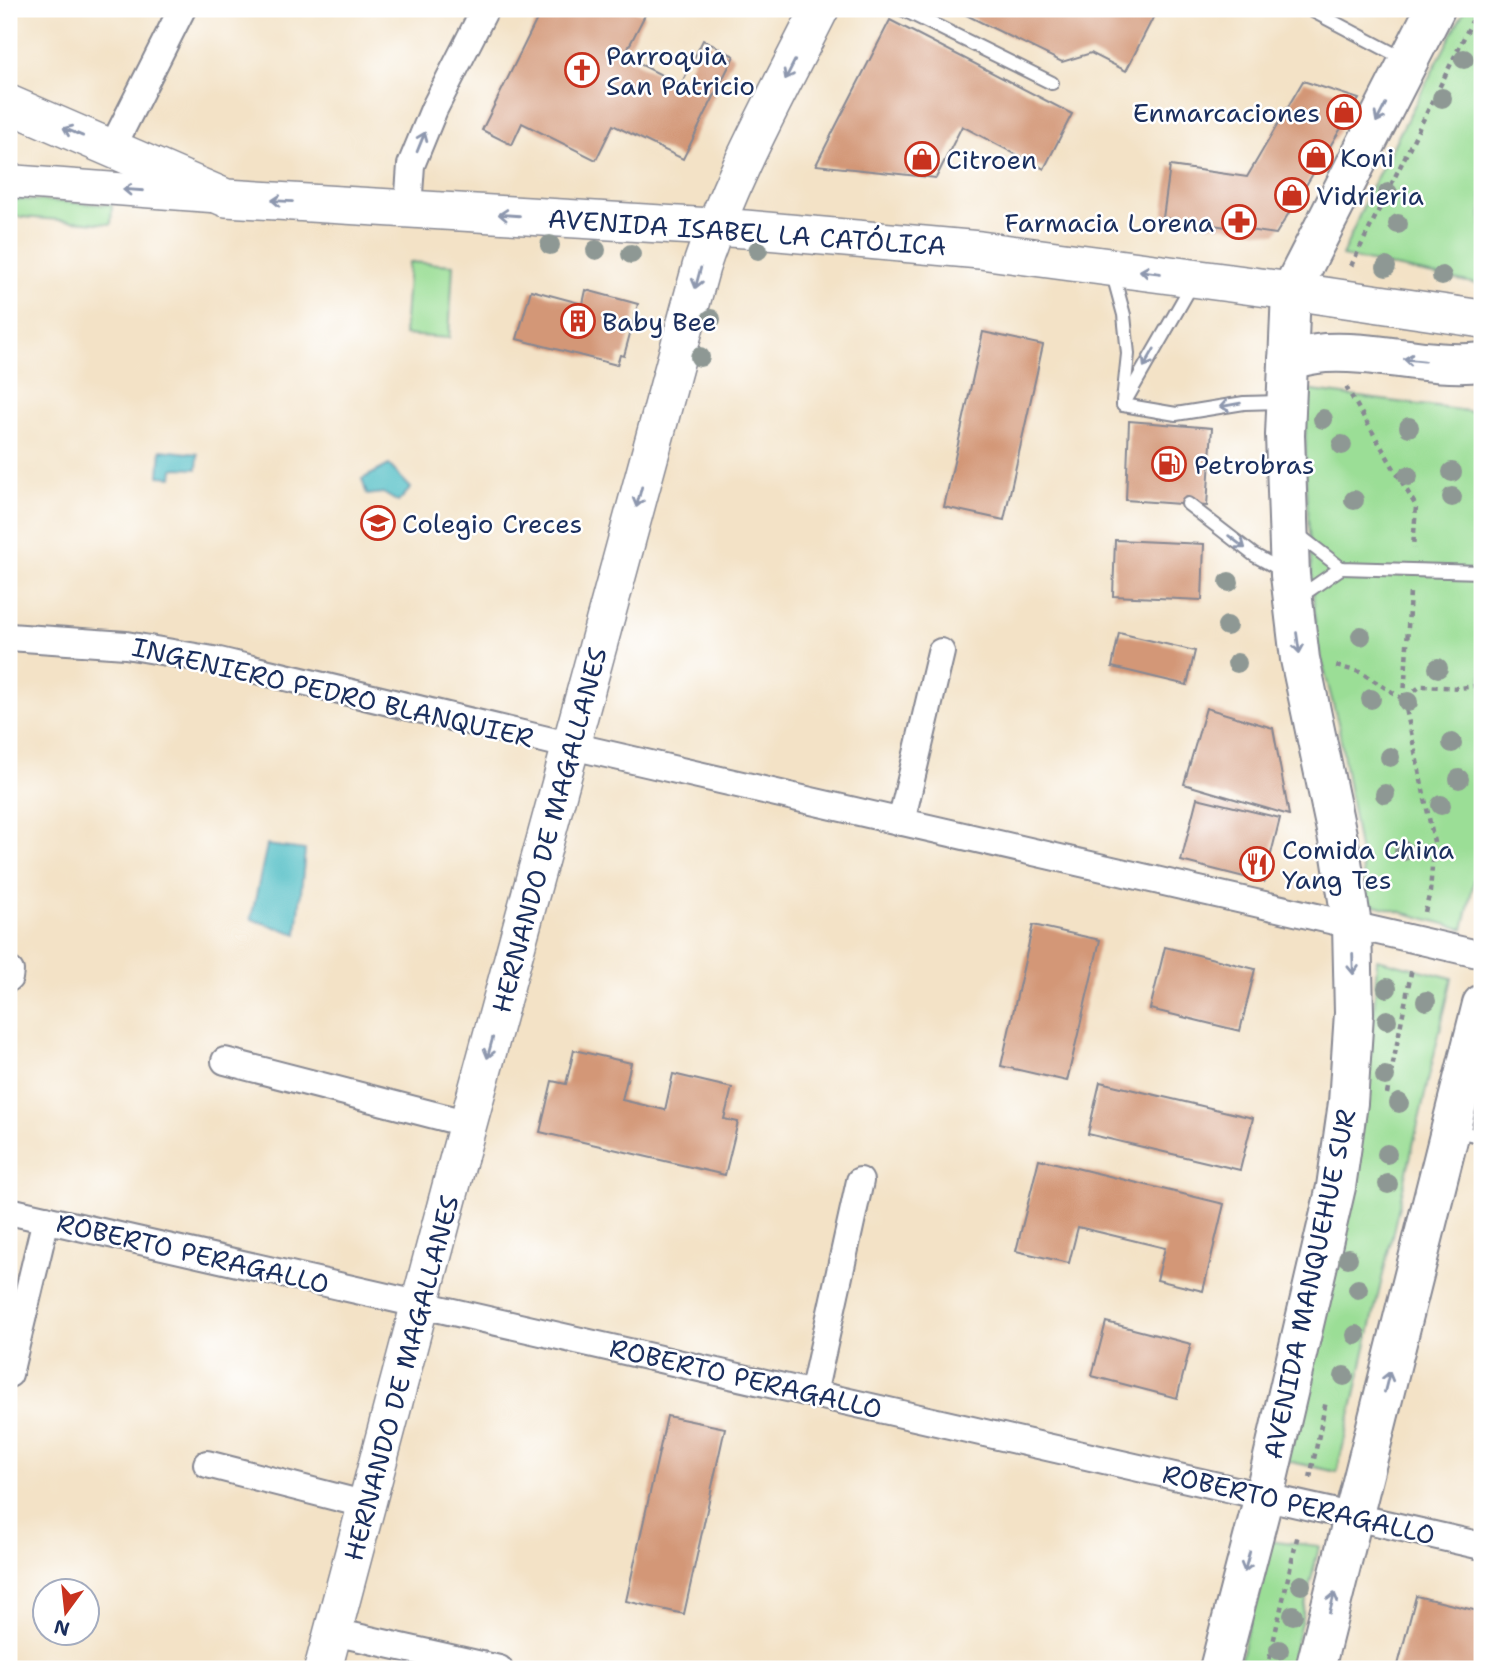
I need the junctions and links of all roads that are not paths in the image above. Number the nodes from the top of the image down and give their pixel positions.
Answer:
1 (182, 9) edge
2 (485, 9) edge
3 (820, 9) edge
4 (902, 9) edge
5 (1309, 9) edge
6 (1435, 9) edge
7 (1408, 60) junction
8 (1052, 83) dead end
9 (9, 104) edge
10 (112, 148) junction
11 (11, 184) edge
12 (226, 198) junction
13 (408, 208) junction
14 (714, 228) junction
15 (1111, 267) junction
16 (1196, 278) junction
17 (1291, 291) junction
18 (1482, 319) edge
19 (1288, 360) junction
20 (1482, 362) edge
21 (1285, 402) junction
22 (1123, 405) junction
23 (1188, 504) dead end
24 (1287, 526) junction
25 (1341, 568) junction
26 (1482, 572) edge
27 (1292, 588) junction
28 (9, 637) edge
29 (941, 652) dead end
30 (572, 746) junction
31 (901, 822) junction
32 (1352, 925) junction
33 (1482, 955) edge
34 (1482, 1004) edge
35 (225, 1061) dead end
36 (469, 1124) junction
37 (1466, 1133) edge
38 (860, 1181) dead end
39 (9, 1211) edge
40 (46, 1219) junction
41 (421, 1304) junction
42 (9, 1374) edge
43 (813, 1394) junction
44 (206, 1464) dead end
45 (1264, 1496) junction
46 (367, 1505) junction
47 (1353, 1516) junction
48 (1482, 1546) edge
49 (334, 1632) junction
50 (323, 1669) edge
51 (499, 1669) edge
52 (1219, 1669) edge
53 (1315, 1669) edge

1 - 10 street
13 -> 2 street
3 -> 14 main road, HERNANDO DE MAGALLANES
4 - 8 lane
5 - 7 lane
6 - 7 main road, AVENIDA MANQUEHUE SUR
7 -> 17 main road, AVENIDA MANQUEHUE SUR
10 -> 9 main road
10 - 12 main road
12 -> 11 street, AVENIDA ISABEL LA CATÓLICA
13 -> 12 main road, AVENIDA ISABEL LA CATÓLICA
14 -> 13 main road, AVENIDA ISABEL LA CATÓLICA
14 - 15 main road, AVENIDA ISABEL LA CATÓLICA
14 -> 30 main road, HERNANDO DE MAGALLANES
16 -> 15 main road, AVENIDA ISABEL LA CATÓLICA
15 - 22 lane
16 - 17 main road, AVENIDA ISABEL LA CATÓLICA
16 -> 22 lane
17 - 18 main road, AVENIDA ISABEL LA CATÓLICA
17 - 19 main road, AVENIDA MANQUEHUE SUR
20 -> 19 main road
19 - 21 main road, AVENIDA MANQUEHUE SUR
21 -> 22 lane
21 - 24 main road, AVENIDA MANQUEHUE SUR
23 -> 27 lane
24 - 25 lane
24 - 27 main road, AVENIDA MANQUEHUE SUR
25 - 26 lane
25 - 27 lane
27 -> 32 main road, AVENIDA MANQUEHUE SUR
28 - 30 street, INGENIERO PEDRO BLANQUIER
29 - 31 street
30 - 31 street, INGENIERO PEDRO BLANQUIER
30 -> 36 main road, HERNANDO DE MAGALLANES
31 - 32 street, INGENIERO PEDRO BLANQUIER
32 - 33 street, INGENIERO PEDRO BLANQUIER
32 -> 45 main road, AVENIDA MANQUEHUE SUR
34 - 37 main road
35 - 36 street
36 - 41 main road, HERNANDO DE MAGALLANES
47 -> 37 main road
38 - 43 street
39 - 40 street, ROBERTO PERAGALLO
40 - 41 street, ROBERTO PERAGALLO
40 - 42 street
41 - 43 street, ROBERTO PERAGALLO
41 - 46 main road, HERNANDO DE MAGALLANES
43 - 45 street, ROBERTO PERAGALLO
44 - 46 street
45 - 47 street, ROBERTO PERAGALLO
45 -> 52 main road, AVENIDA MANQUEHUE SUR
46 - 49 main road, HERNANDO DE MAGALLANES
47 - 48 street, ROBERTO PERAGALLO
53 -> 47 main road
49 - 50 main road, HERNANDO DE MAGALLANES
49 - 51 street

